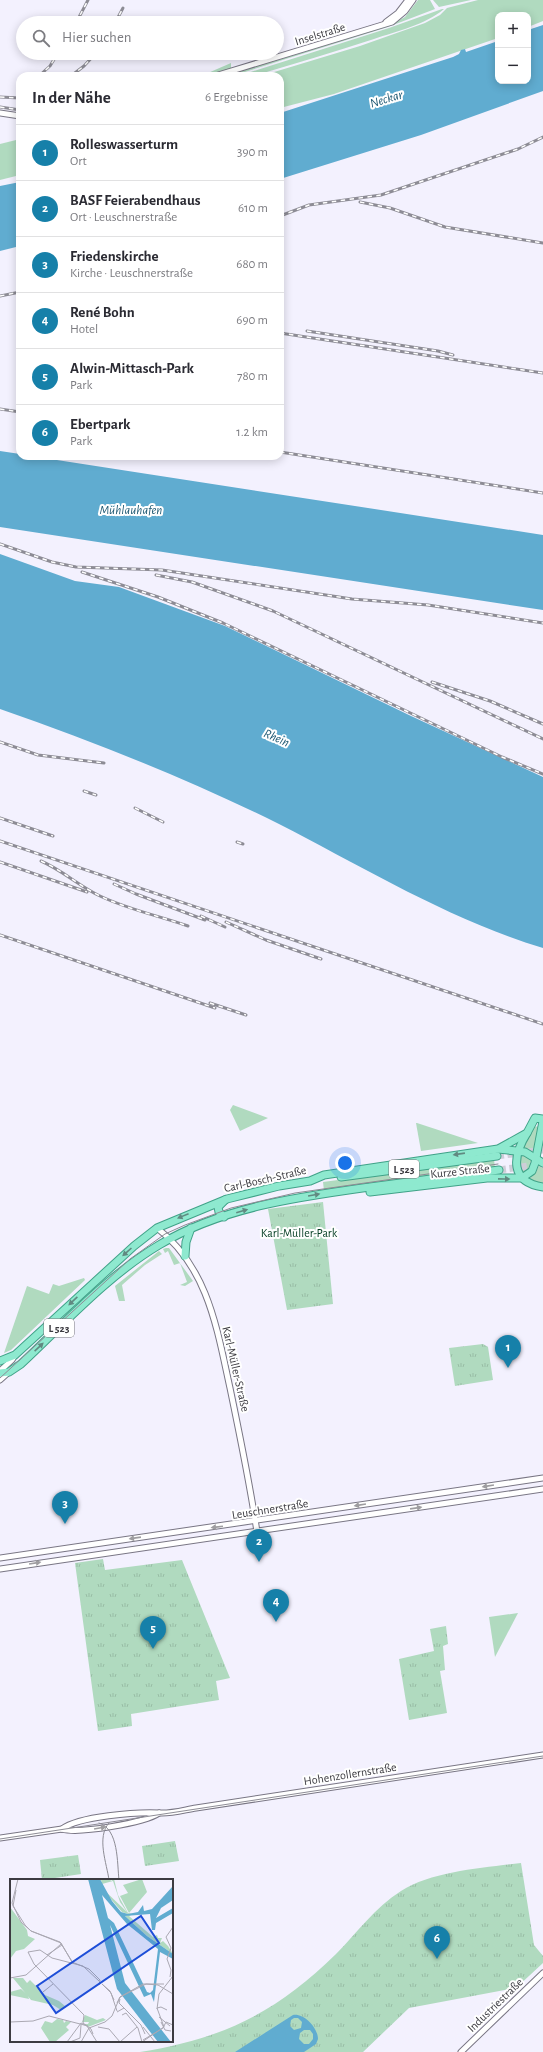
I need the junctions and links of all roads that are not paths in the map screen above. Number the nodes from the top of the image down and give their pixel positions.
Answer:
1 (411, 1) edge
2 (284, 55) edge
3 (267, 60) edge
4 (229, 72) edge
5 (0, 113) edge
6 (16, 115) edge
7 (540, 1120) edge
8 (527, 1133) junction
9 (518, 1150) junction
10 (498, 1153) junction
11 (540, 1160) edge
12 (499, 1170) tunnel mouth
13 (522, 1178) junction
14 (543, 1187) edge
15 (352, 1190) junction
16 (227, 1199) junction
17 (224, 1217) junction
18 (157, 1228) junction
19 (192, 1228) junction
20 (171, 1238) junction
21 (185, 1256) junction
22 (15, 1355) junction
23 (0, 1360) edge
24 (0, 1372) edge
25 (10, 1372) junction
26 (0, 1380) edge
27 (543, 1478) edge
28 (543, 1489) edge
29 (255, 1521) junction
30 (257, 1532) junction
31 (0, 1558) edge
32 (0, 1569) edge
33 (543, 1755) edge
34 (159, 1814) junction
35 (62, 1829) junction
36 (0, 1838) edge
37 (543, 1973) edge
38 (461, 2052) edge

1 - 2 street, Inselstraße
3 - 4 street, Inselstraße
5 - 6 street
7 - 8 main road
7 - 11 main road
8 - 9 main road
8 - 10 main road, L 523
9 - 10 main road
9 - 11 main road
9 - 13 main road
10 -> 16 main road, Carl-Bosch-Straße / L 523
11 - 13 main road
12 - 15 main road, L 523
13 - 14 main road
15 -> 13 main road, Kurze Straße / L 523
17 -> 15 main road, L 523
16 - 17 main road
16 -> 18 main road, Carl-Bosch-Straße / L 523
17 - 19 main road, L 523
18 - 20 street, Karl-Müller-Straße
18 -> 22 main road, Carl-Bosch-Straße / L 523
19 - 20 main road, L 523
19 - 21 main road
20 - 21 street, Karl-Müller-Straße
25 -> 20 main road, L 523
21 - 29 street, Karl-Müller-Straße
22 - 23 main road, L 523
22 - 24 street, Carl-Bosch-Straße
24 - 25 main road
25 - 26 street
27 -> 29 street, Leuschnerstraße
30 -> 28 street, Leuschnerstraße
29 - 30 street, Karl-Müller-Straße
29 -> 31 street, Leuschnerstraße
32 -> 30 street, Leuschnerstraße
33 - 34 street, Hohenzollernstraße
35 -> 34 street, Hohenzollernstraße
34 - 35 street, Hohenzollernstraße
35 - 36 street, Hohenzollernstraße
37 - 38 street, Industriestraße

